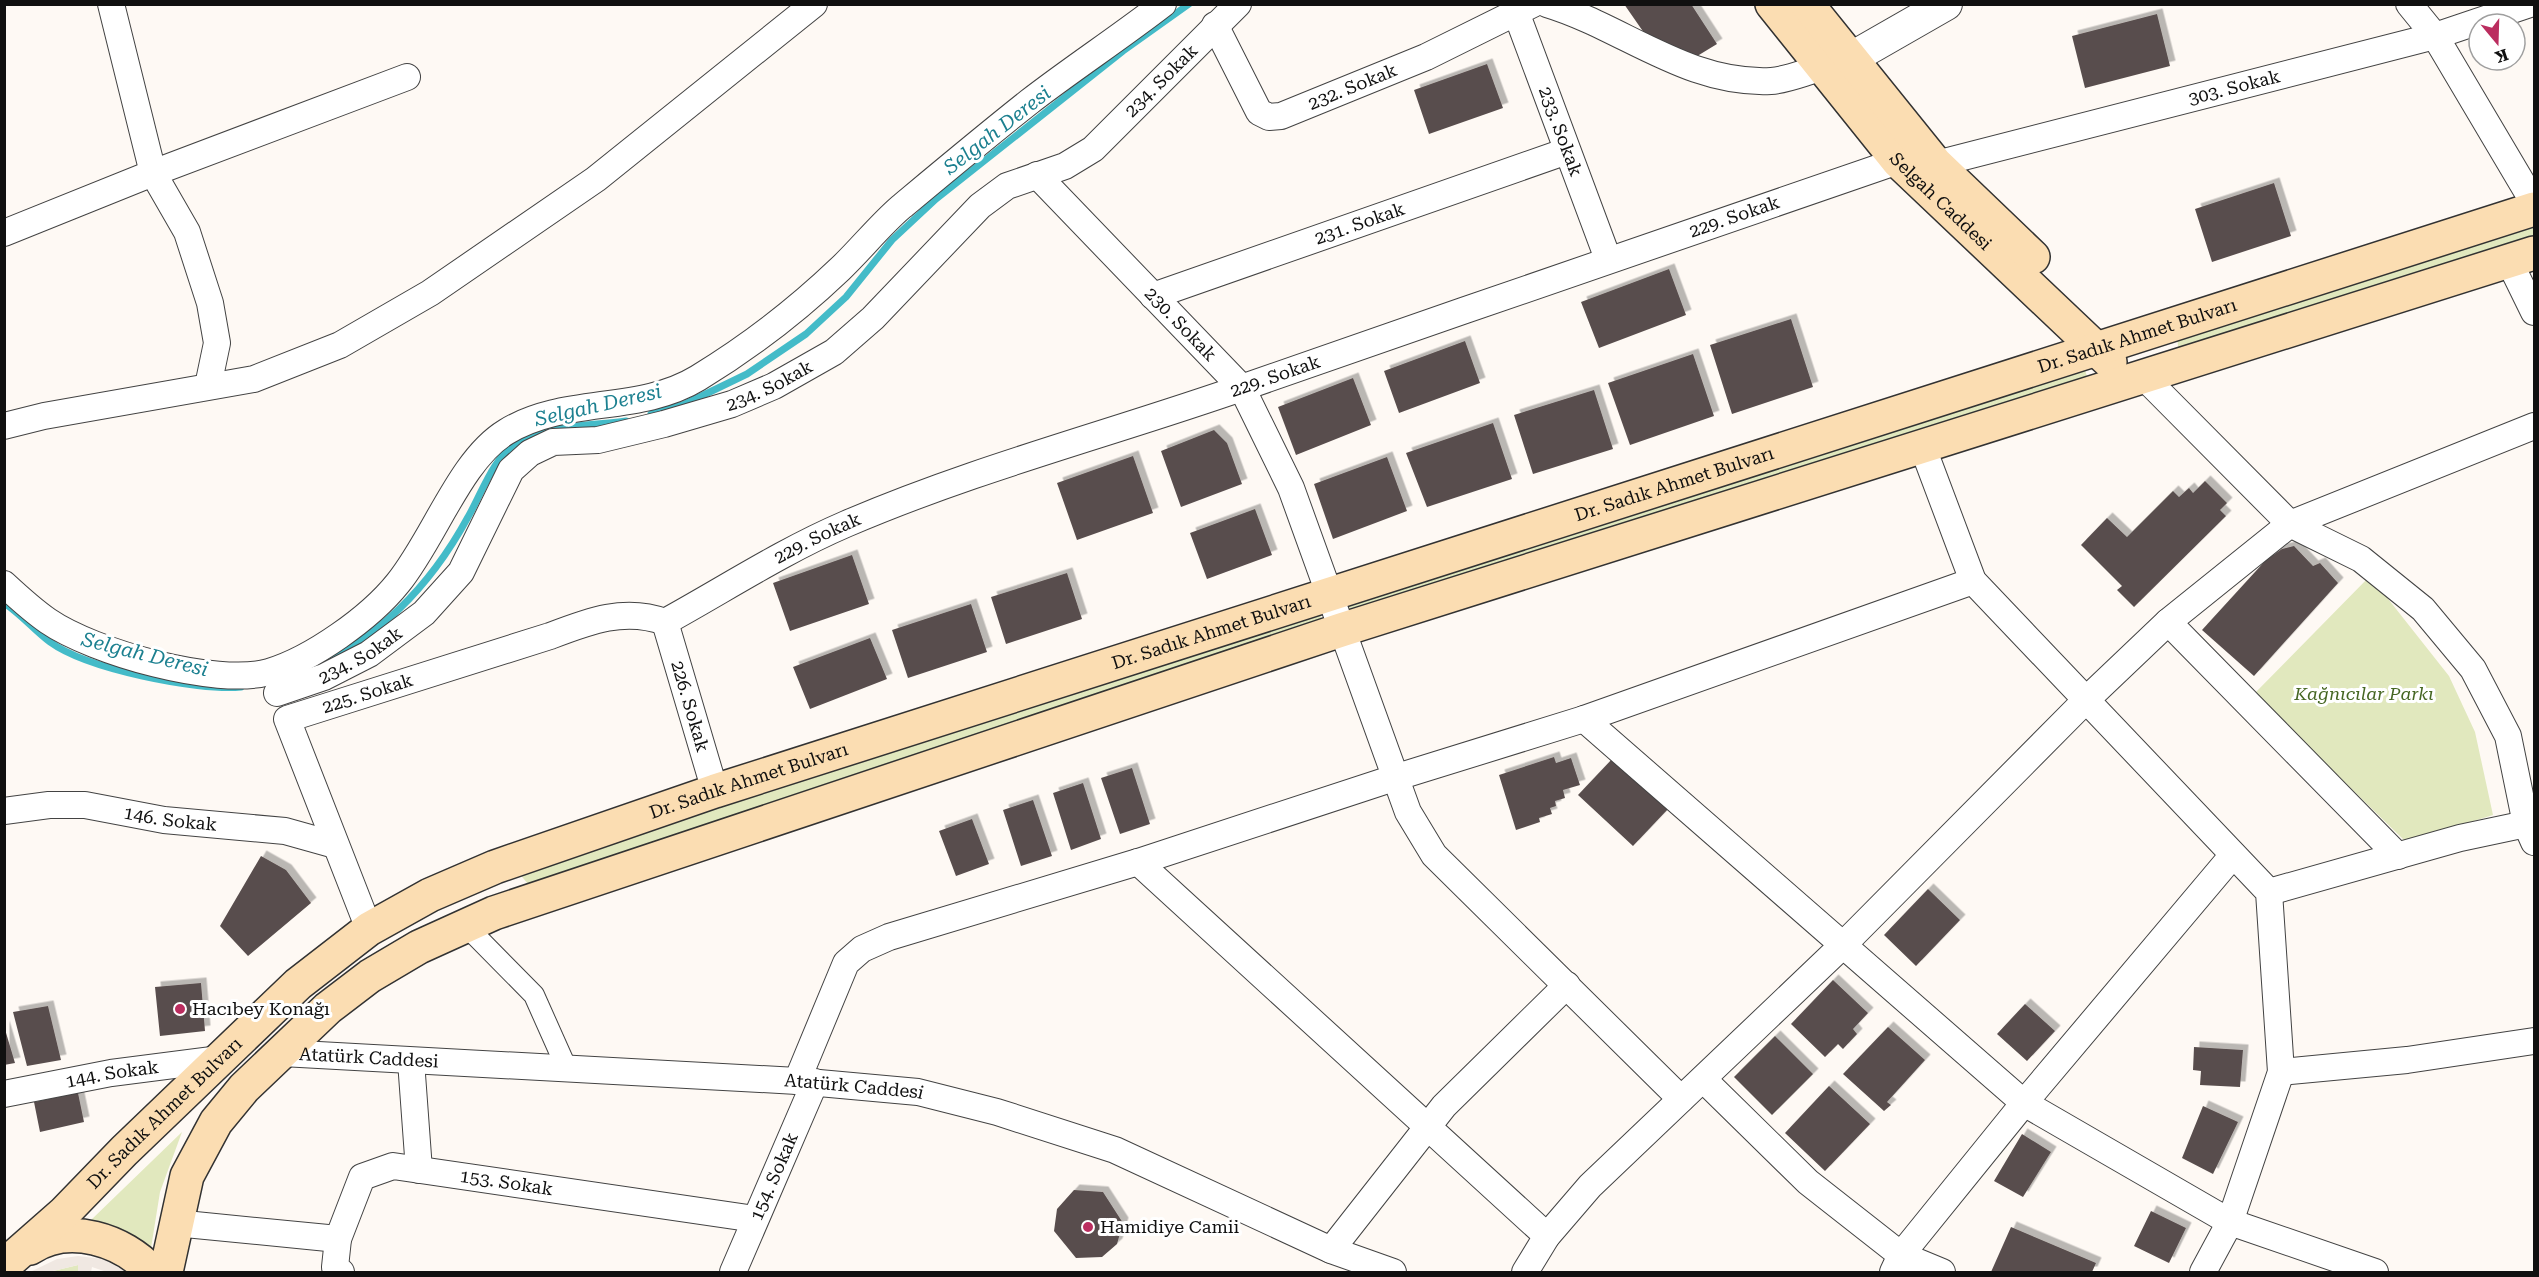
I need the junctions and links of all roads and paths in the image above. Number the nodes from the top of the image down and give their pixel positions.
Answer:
1 (111, 4) edge
2 (814, 4) edge
3 (1163, 4) edge
4 (1238, 4) edge
5 (1546, 4) edge
6 (1772, 4) edge
7 (1807, 4) edge
8 (1946, 4) edge
9 (2409, 4) edge
10 (2530, 4) edge
11 (1520, 8) edge
12 (1215, 25) junction
13 (2435, 36) junction
14 (1835, 64) junction
15 (407, 77) dead end
16 (1567, 151) junction
17 (1898, 161) junction
18 (1936, 164) junction
19 (153, 173) junction
20 (1037, 175) junction
21 (2535, 203) edge
22 (2535, 209) edge
23 (4, 233) edge
24 (2522, 257) edge
25 (1608, 259) junction
26 (1153, 296) junction
27 (2535, 312) edge
28 (2108, 345) junction
29 (2141, 376) junction
30 (208, 386) junction
31 (1242, 388) junction
32 (4, 426) edge
33 (2535, 426) edge
34 (1923, 448) junction
35 (2290, 524) junction
36 (1973, 582) junction
37 (4, 584) edge
38 (1329, 593) junction
39 (665, 622) junction
40 (2168, 622) junction
41 (1341, 630) junction
42 (273, 683) junction
43 (2085, 701) junction
44 (287, 719) junction
45 (1584, 719) junction
46 (1394, 777) junction
47 (715, 791) junction
48 (4, 811) edge
49 (2530, 833) edge
50 (335, 845) junction
51 (2233, 855) junction
52 (2398, 855) junction
53 (1138, 862) junction
54 (2269, 892) junction
55 (465, 925) junction
56 (369, 929) junction
57 (1843, 945) junction
58 (1567, 985) junction
59 (2535, 1041) edge
60 (282, 1053) junction
61 (220, 1059) junction
62 (411, 1061) junction
63 (567, 1069) junction
64 (2280, 1072) junction
65 (1703, 1079) junction
66 (806, 1081) junction
67 (4, 1094) edge
68 (1681, 1099) junction
69 (2024, 1103) junction
70 (1428, 1127) junction
71 (418, 1170) junction
72 (755, 1219) junction
73 (2230, 1222) junction
74 (175, 1223) junction
75 (1547, 1236) junction
76 (338, 1239) junction
77 (1331, 1250) junction
78 (1897, 1264) edge
79 (5, 1266) edge
80 (152, 1272) edge
81 (166, 1272) edge
82 (341, 1272) edge
83 (733, 1272) edge
84 (1393, 1272) edge
85 (1525, 1272) edge
86 (1942, 1272) edge
87 (2203, 1272) edge
88 (2375, 1272) edge

1 - 19 street
2 - 30 street
3 - 42 street
4 - 12 street, 234. Sokak
5 - 14 street
6 - 14 main road, Selgah Caddesi
7 - 14 main road, Selgah Caddesi
8 - 14 street
9 - 13 street
10 - 13 street, 303. Sokak
11 - 12 street, 232. Sokak
11 - 16 street, 233. Sokak
12 - 20 street, 234. Sokak
13 - 18 street, 303. Sokak
13 - 21 street
14 - 17 main road, Selgah Caddesi
14 - 18 main road, Selgah Caddesi
15 - 19 street
16 - 25 street, 233. Sokak
16 - 26 street, 231. Sokak
17 - 25 street, 229. Sokak
17 - 28 main road, Selgah Caddesi
18 - 28 main road, Selgah Caddesi
19 - 23 street
19 - 30 street
20 - 26 street, 230. Sokak
20 - 42 street, 234. Sokak
22 - 28 main road, Dr. Sadık Ahmet Bulvarı
24 - 27 street
24 - 29 main road, Dr. Sadık Ahmet Bulvarı
25 - 31 street, 229. Sokak
26 - 31 street, 230. Sokak
28 - 29 main road, Selgah Caddesi
28 - 38 main road, Dr. Sadık Ahmet Bulvarı
29 - 34 main road, Dr. Sadık Ahmet Bulvarı
29 - 35 street
30 - 32 street
31 - 38 street, 230. Sokak
31 - 39 street, 229. Sokak
33 - 35 street
34 - 36 street
34 - 41 main road, Dr. Sadık Ahmet Bulvarı
35 - 40 street
35 - 49 street
36 - 43 street
36 - 45 street, 154. Sokak
37 - 42 street
38 - 41 street, 230. Sokak
38 - 47 main road, Dr. Sadık Ahmet Bulvarı
39 - 44 street, 225. Sokak
39 - 47 street, 226. Sokak
40 - 43 street
40 - 52 street
41 - 46 street, 230. Sokak
41 - 55 main road, Dr. Sadık Ahmet Bulvarı
42 - 44 street
43 - 51 street
43 - 57 street
44 - 50 street
45 - 46 street, 154. Sokak
45 - 57 street
46 - 53 street, 154. Sokak
46 - 58 street, 230. Sokak
47 - 56 main road, Dr. Sadık Ahmet Bulvarı
48 - 50 street, 146. Sokak
49 - 52 street
50 - 56 street
51 - 54 street
51 - 69 street
52 - 54 street
53 - 66 street, 154. Sokak
53 - 70 street
54 - 64 street
55 - 60 main road, Dr. Sadık Ahmet Bulvarı
55 - 63 street
56 - 61 main road, Dr. Sadık Ahmet Bulvarı
57 - 65 street
57 - 69 street
58 - 68 street, 230. Sokak
58 - 70 street
59 - 64 street
60 - 62 street, Atatürk Caddesi
60 - 74 main road, Dr. Sadık Ahmet Bulvarı
61 - 67 street, 144. Sokak
61 - 79 main road, Dr. Sadık Ahmet Bulvarı
62 - 63 street, Atatürk Caddesi
62 - 71 street
63 - 66 street, Atatürk Caddesi
64 - 73 street
65 - 68 street
65 - 78 street
66 - 72 street, 154. Sokak
66 - 77 street, Atatürk Caddesi
68 - 75 street
69 - 73 street
69 - 78 street
70 - 75 street
70 - 77 street
71 - 72 street, 153. Sokak
71 - 76 street, 153. Sokak
72 - 83 street, 154. Sokak
73 - 87 street
73 - 88 street
74 - 76 street
74 - 81 main road, Dr. Sadık Ahmet Bulvarı
75 - 85 street
76 - 82 street, 153. Sokak
77 - 84 street, Atatürk Caddesi
78 - 86 street
79 - 80 main road

